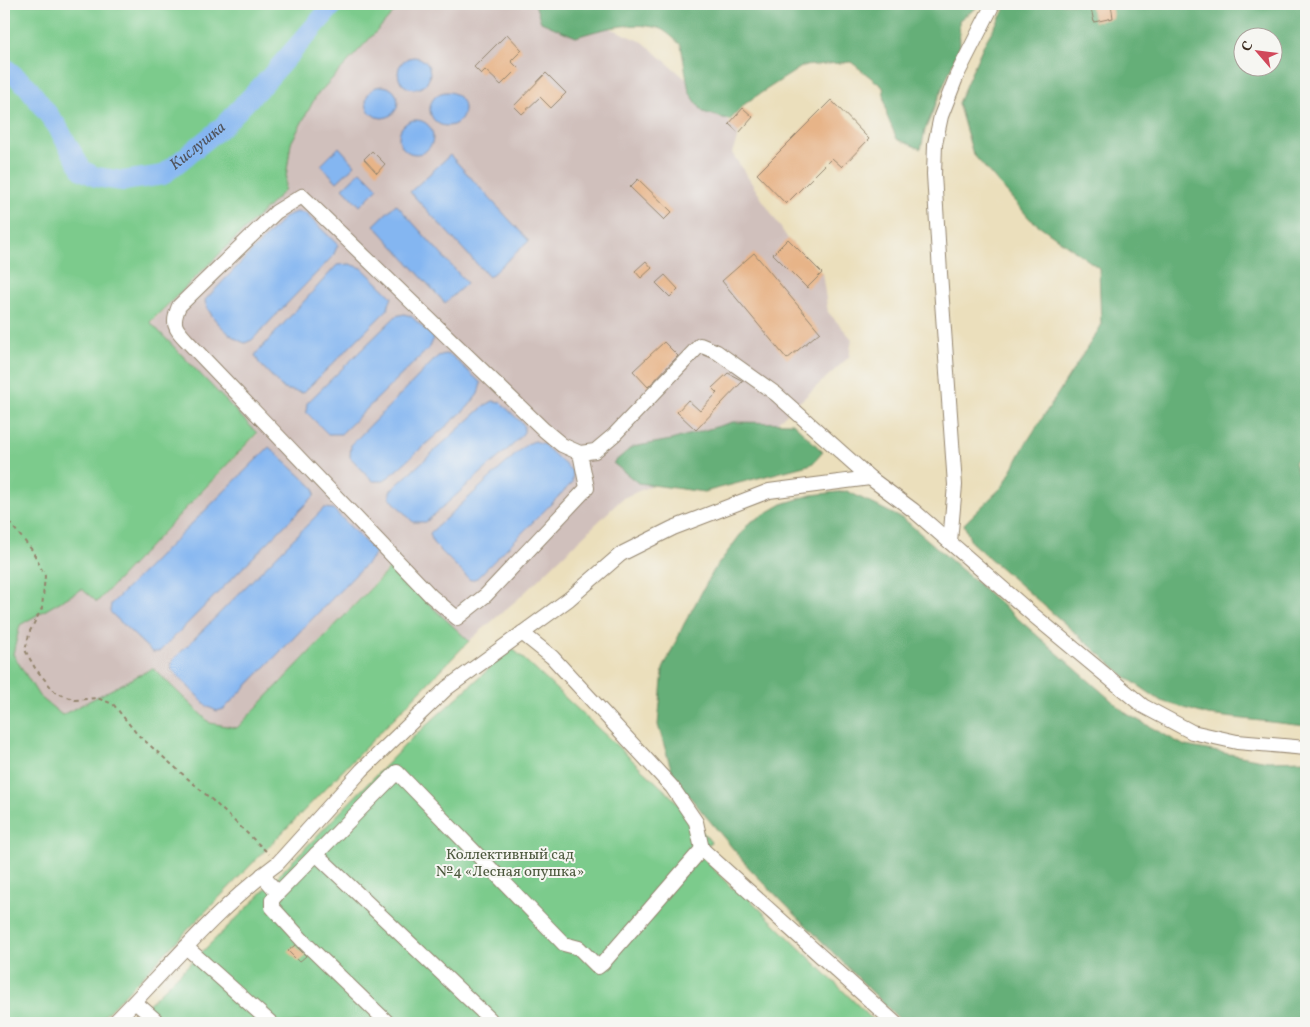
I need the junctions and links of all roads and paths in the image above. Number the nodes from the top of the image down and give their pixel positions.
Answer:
1 (993, 4) edge
2 (580, 453) junction
3 (870, 478) junction
4 (4, 516) edge
5 (950, 542) junction
6 (522, 633) junction
7 (1306, 748) edge
8 (702, 849) junction
9 (316, 854) junction
10 (278, 863) junction
11 (262, 875) junction
12 (278, 893) junction
13 (186, 947) junction
14 (135, 1002) junction
15 (490, 1019) dead end
16 (114, 1023) edge
17 (159, 1023) edge
18 (271, 1023) edge
19 (388, 1023) edge
20 (895, 1023) edge

1 - 5 lane
2 - 2 lane
2 - 3 lane
3 - 5 lane
3 - 6 lane
4 - 10 path
5 - 7 lane
6 - 8 lane
6 - 10 lane
8 - 9 lane
8 - 20 lane
9 - 12 lane
9 - 15 lane
10 - 11 lane
11 - 12 lane
11 - 13 lane
12 - 19 lane
13 - 14 lane
13 - 18 lane
14 - 16 lane
14 - 17 lane

